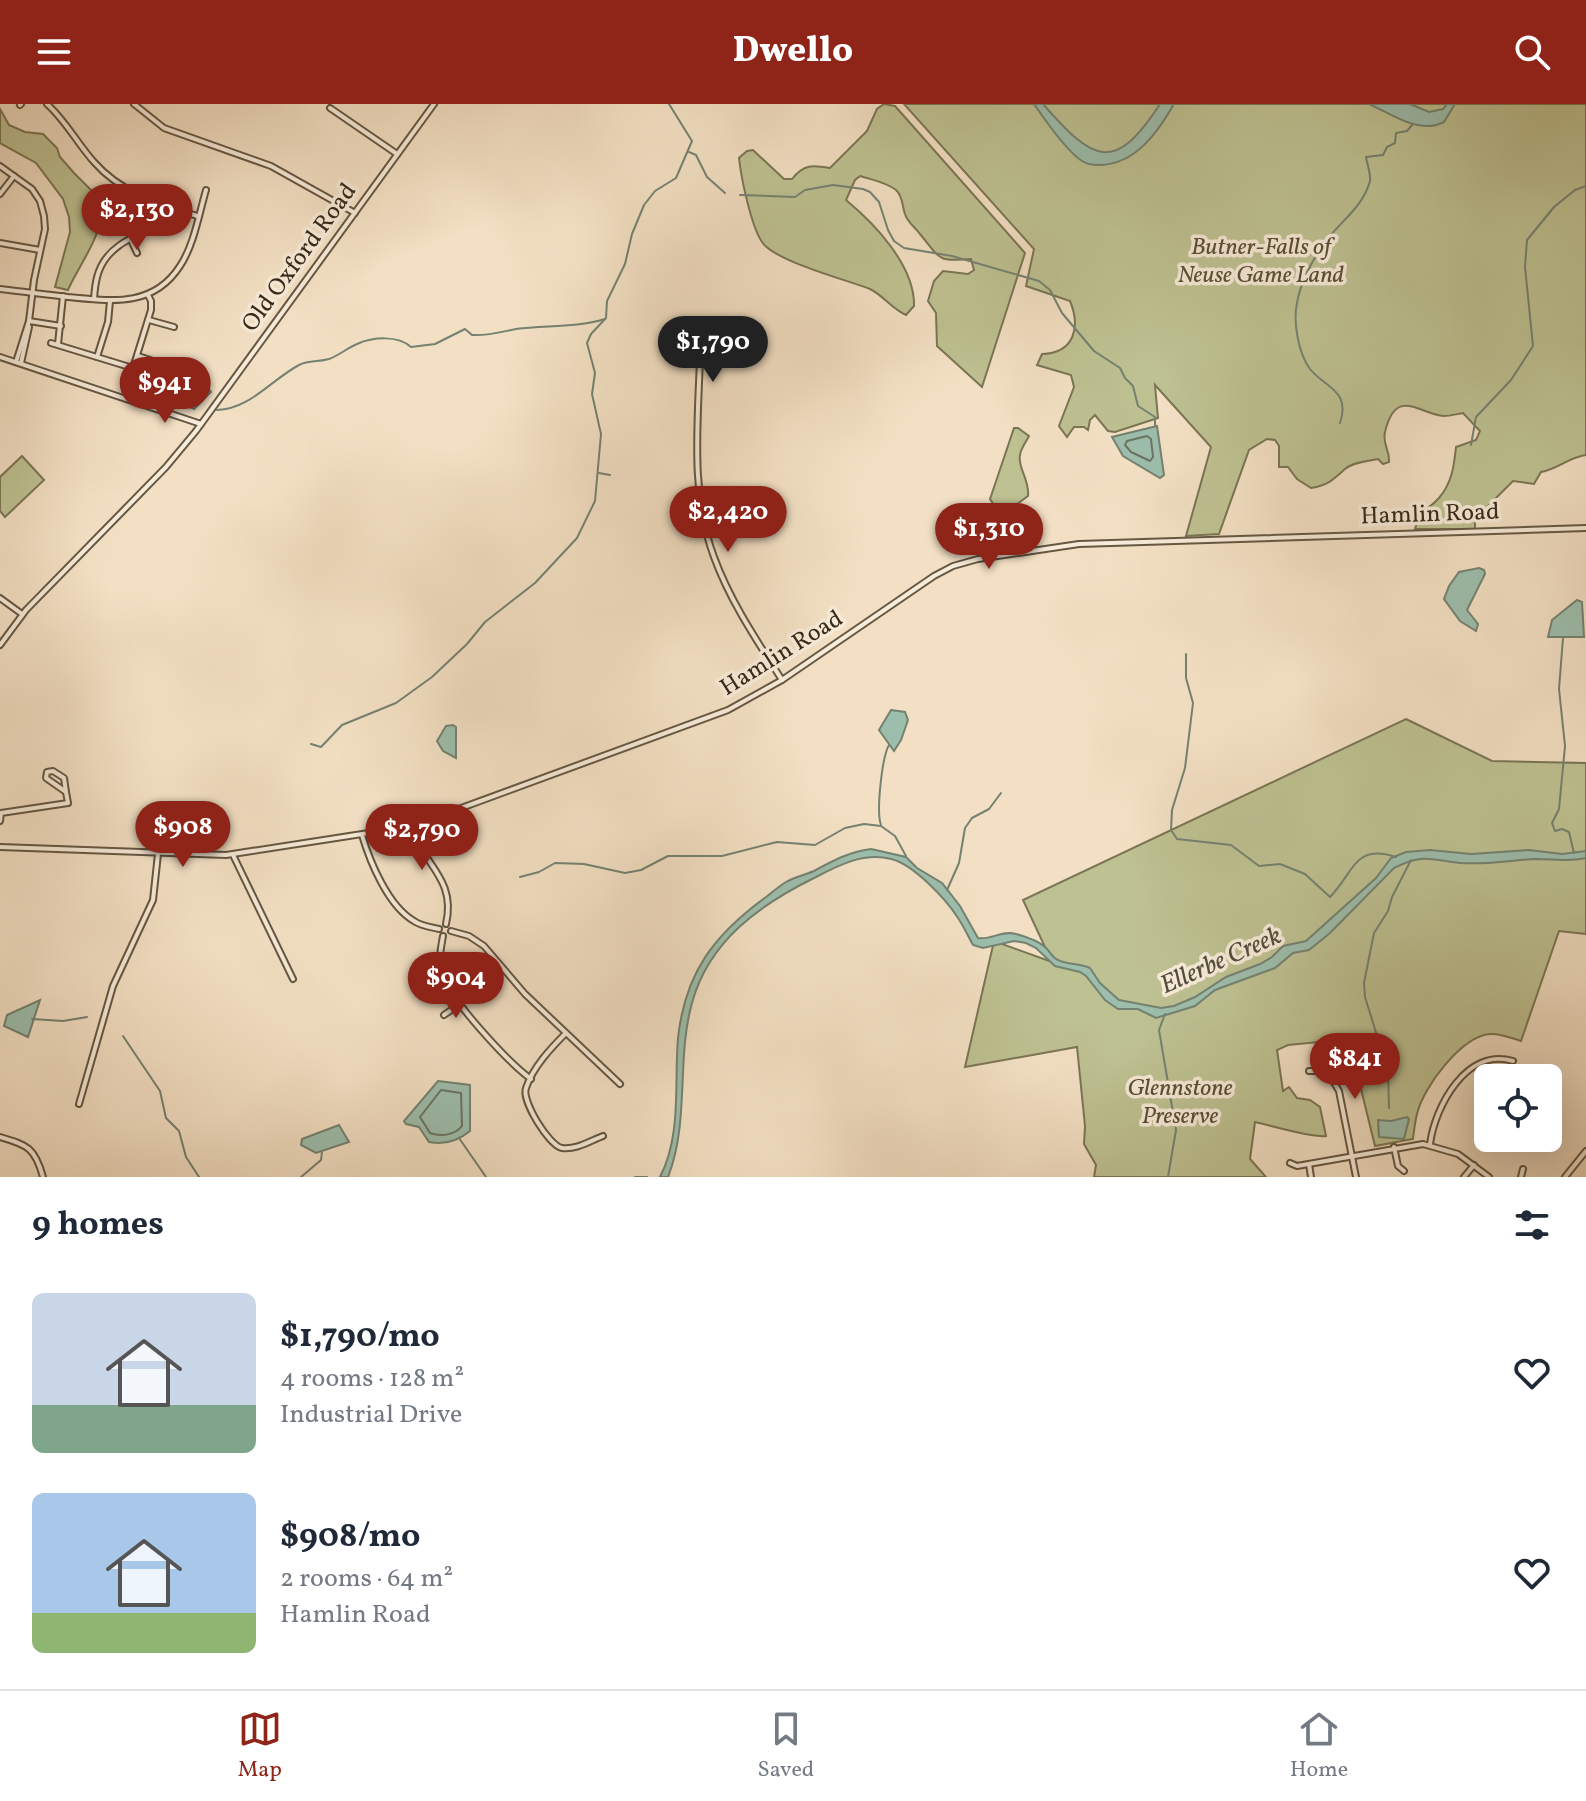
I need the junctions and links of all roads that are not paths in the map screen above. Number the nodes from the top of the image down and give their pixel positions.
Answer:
1 (47, 104) edge
2 (134, 104) edge
3 (434, 104) edge
4 (330, 108) dead end
5 (397, 154) junction
6 (0, 166) edge
7 (14, 176) junction
8 (206, 190) dead end
9 (0, 194) edge
10 (160, 204) junction
11 (355, 213) junction
12 (198, 216) junction
13 (131, 240) junction
14 (0, 243) edge
15 (40, 250) junction
16 (137, 253) dead end
17 (0, 289) edge
18 (33, 293) junction
19 (148, 295) junction
20 (63, 296) junction
21 (94, 299) junction
22 (110, 301) junction
23 (149, 320) junction
24 (29, 323) junction
25 (61, 326) junction
26 (174, 327) dead end
27 (51, 343) dead end
28 (704, 343) dead end
29 (58, 344) junction
30 (138, 356) junction
31 (0, 357) edge
32 (97, 357) junction
33 (18, 362) junction
34 (133, 368) junction
35 (201, 424) junction
36 (1586, 528) edge
37 (0, 598) edge
38 (22, 614) junction
39 (0, 645) edge
40 (782, 680) junction
41 (66, 792) junction
42 (0, 821) edge
43 (411, 825) junction
44 (362, 835) junction
45 (0, 847) edge
46 (158, 854) junction
47 (233, 855) junction
48 (446, 924) junction
49 (439, 929) junction
50 (451, 931) junction
51 (443, 936) junction
52 (293, 979) dead end
53 (460, 1004) junction
54 (444, 1015) dead end
55 (566, 1033) junction
56 (1513, 1061) dead end
57 (1309, 1071) dead end
58 (531, 1079) junction
59 (620, 1084) dead end
60 (79, 1104) dead end
61 (603, 1136) dead end
62 (0, 1137) edge
63 (1430, 1144) junction
64 (1394, 1147) junction
65 (1586, 1151) edge
66 (1352, 1155) junction
67 (1290, 1163) dead end
68 (1309, 1164) junction
69 (1474, 1165) junction
70 (1523, 1169) dead end
71 (1404, 1171) dead end
72 (43, 1177) edge
73 (1311, 1177) edge
74 (1356, 1177) edge
75 (1464, 1177) edge
76 (1489, 1177) edge
77 (1521, 1177) edge
78 (1565, 1177) edge

1 - 10 street
2 - 11 street
3 - 5 street, Old Oxford Road
4 - 5 street
5 - 11 street, Old Oxford Road
6 - 7 street
7 - 9 street
7 - 15 street
8 - 12 street
10 - 12 street
10 - 13 street
11 - 35 street, Old Oxford Road
12 - 19 street
13 - 16 street
13 - 21 street
14 - 15 street
15 - 18 street
17 - 18 street
18 - 20 street
18 - 24 street
19 - 22 street
19 - 23 street
20 - 21 street
20 - 25 street
21 - 22 street
22 - 32 street
23 - 26 street
23 - 30 street
24 - 25 street
24 - 33 street
25 - 29 street
27 - 29 street
28 - 40 street
29 - 32 street
30 - 34 street
30 - 34 street
31 - 33 street
32 - 34 street
33 - 35 street
35 - 38 street, Old Oxford Road
36 - 40 street, Hamlin Road
37 - 38 street
38 - 39 street, Old Oxford Road
40 - 43 street, Hamlin Road
41 - 41 street
41 - 42 street
43 - 44 street, Hamlin Road
43 - 48 street
44 - 47 street, Hamlin Road
44 - 49 street
45 - 46 street, Hamlin Road
46 - 47 street, Hamlin Road
46 - 60 street
47 - 52 street
48 - 49 street
48 - 50 street
49 - 51 street
50 - 51 street
50 - 55 street
51 - 53 street
53 - 54 street
53 - 58 street
55 - 58 street
55 - 59 street
56 - 63 street
57 - 66 street
58 - 61 street
62 - 72 street
63 - 64 street
63 - 69 street
64 - 66 street
64 - 71 street
65 - 78 street
66 - 68 street
66 - 74 street
67 - 68 street
68 - 73 street
69 - 75 street
69 - 76 street
70 - 77 street

